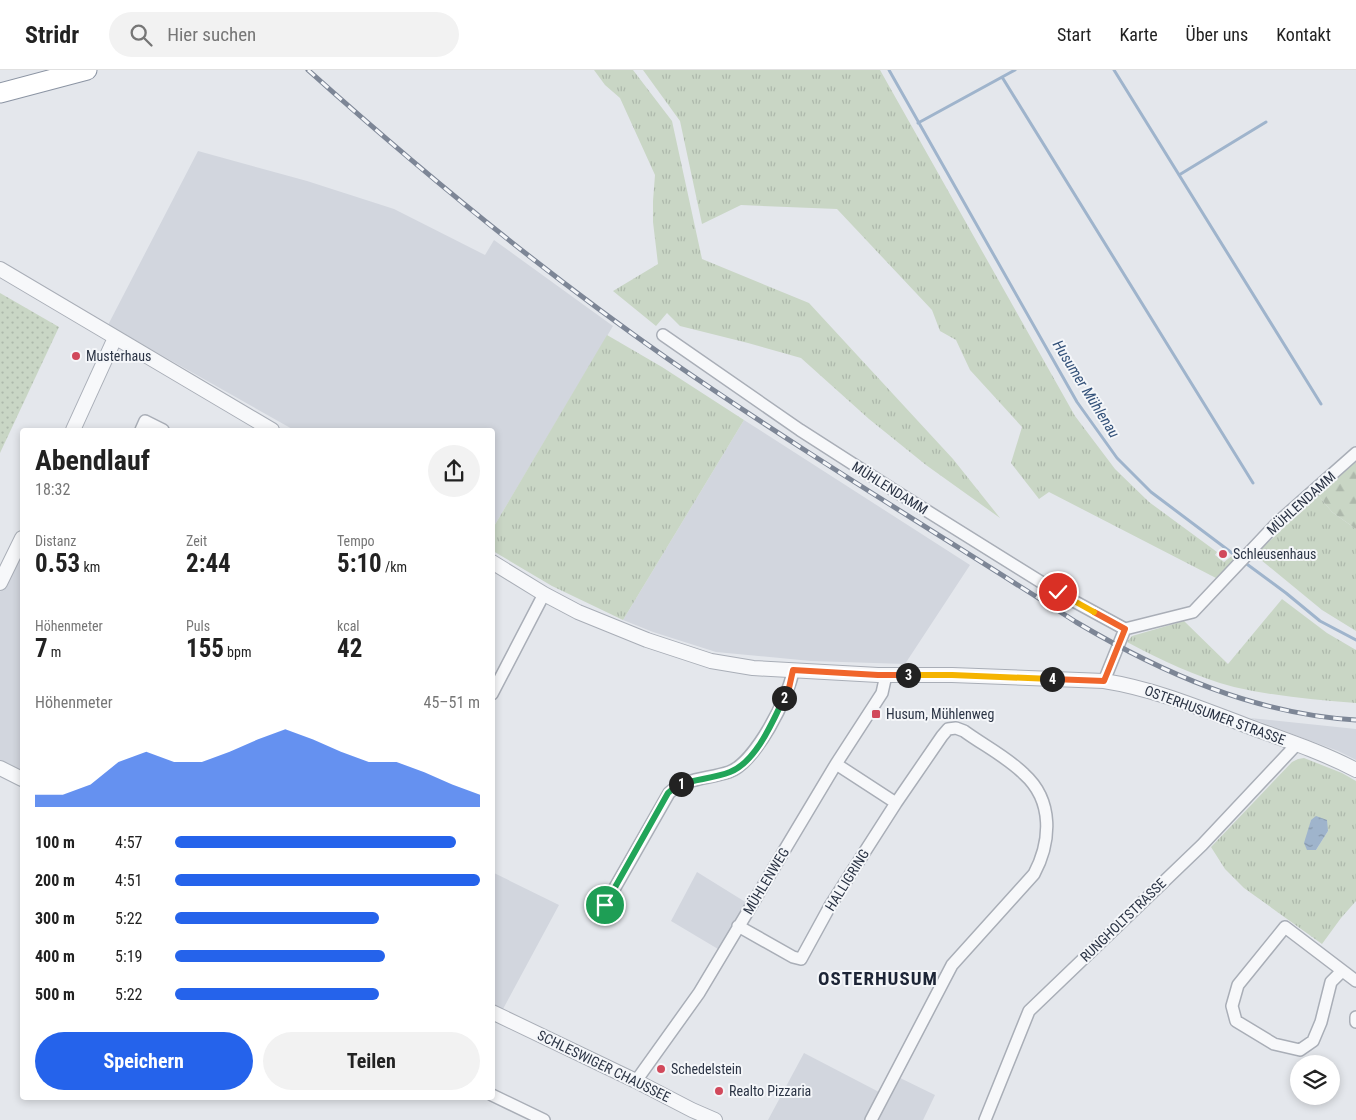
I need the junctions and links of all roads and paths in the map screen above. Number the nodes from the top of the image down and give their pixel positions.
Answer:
1 (87, 70) edge
2 (0, 93) edge
3 (0, 269) edge
4 (663, 335) dead end
5 (115, 338) junction
6 (74, 428) edge
7 (142, 428) edge
8 (159, 428) edge
9 (269, 428) edge
10 (1356, 453) edge
11 (20, 542) edge
12 (495, 564) edge
13 (0, 583) edge
14 (544, 594) junction
15 (1125, 629) junction
16 (793, 670) junction
17 (886, 675) junction
18 (1104, 681) junction
19 (495, 688) edge
20 (1297, 744) junction
21 (836, 764) junction
22 (0, 768) edge
23 (1356, 770) edge
24 (20, 779) edge
25 (896, 803) junction
26 (605, 905) dead end
27 (738, 926) junction
28 (1342, 971) junction
29 (1356, 981) edge
30 (495, 1013) edge
31 (1356, 1017) edge
32 (1356, 1022) edge
33 (636, 1081) junction
34 (495, 1096) edge
35 (544, 1120) edge
36 (715, 1120) edge
37 (871, 1120) edge
38 (985, 1120) edge

1 - 2 highway
3 - 5 street
4 - 15 street, MÜHLENDAMM
5 - 6 street
5 - 9 street
7 - 8 street
10 - 15 street, MÜHLENDAMM
11 - 13 street
12 - 14 street, OSTERHUSUMER STRASSE
14 - 16 street, OSTERHUSUMER STRASSE
14 - 19 street
15 - 18 street
16 - 17 street, OSTERHUSUMER STRASSE
16 - 26 street
17 - 18 street, OSTERHUSUMER STRASSE
17 - 21 street, MÜHLENWEG
18 - 20 street, OSTERHUSUMER STRASSE
20 - 23 street, OSTERHUSUMER STRASSE
20 - 38 street, RUNGHOLTSTRASSE
21 - 25 street
21 - 27 street, MÜHLENWEG
22 - 24 street
25 - 27 street, HALLIGRING
25 - 37 street
27 - 33 street, MÜHLENWEG
28 - 28 street
28 - 29 street
30 - 33 street, SCHLESWIGER CHAUSSEE
31 - 32 street
33 - 36 street, SCHLESWIGER CHAUSSEE
34 - 35 street

